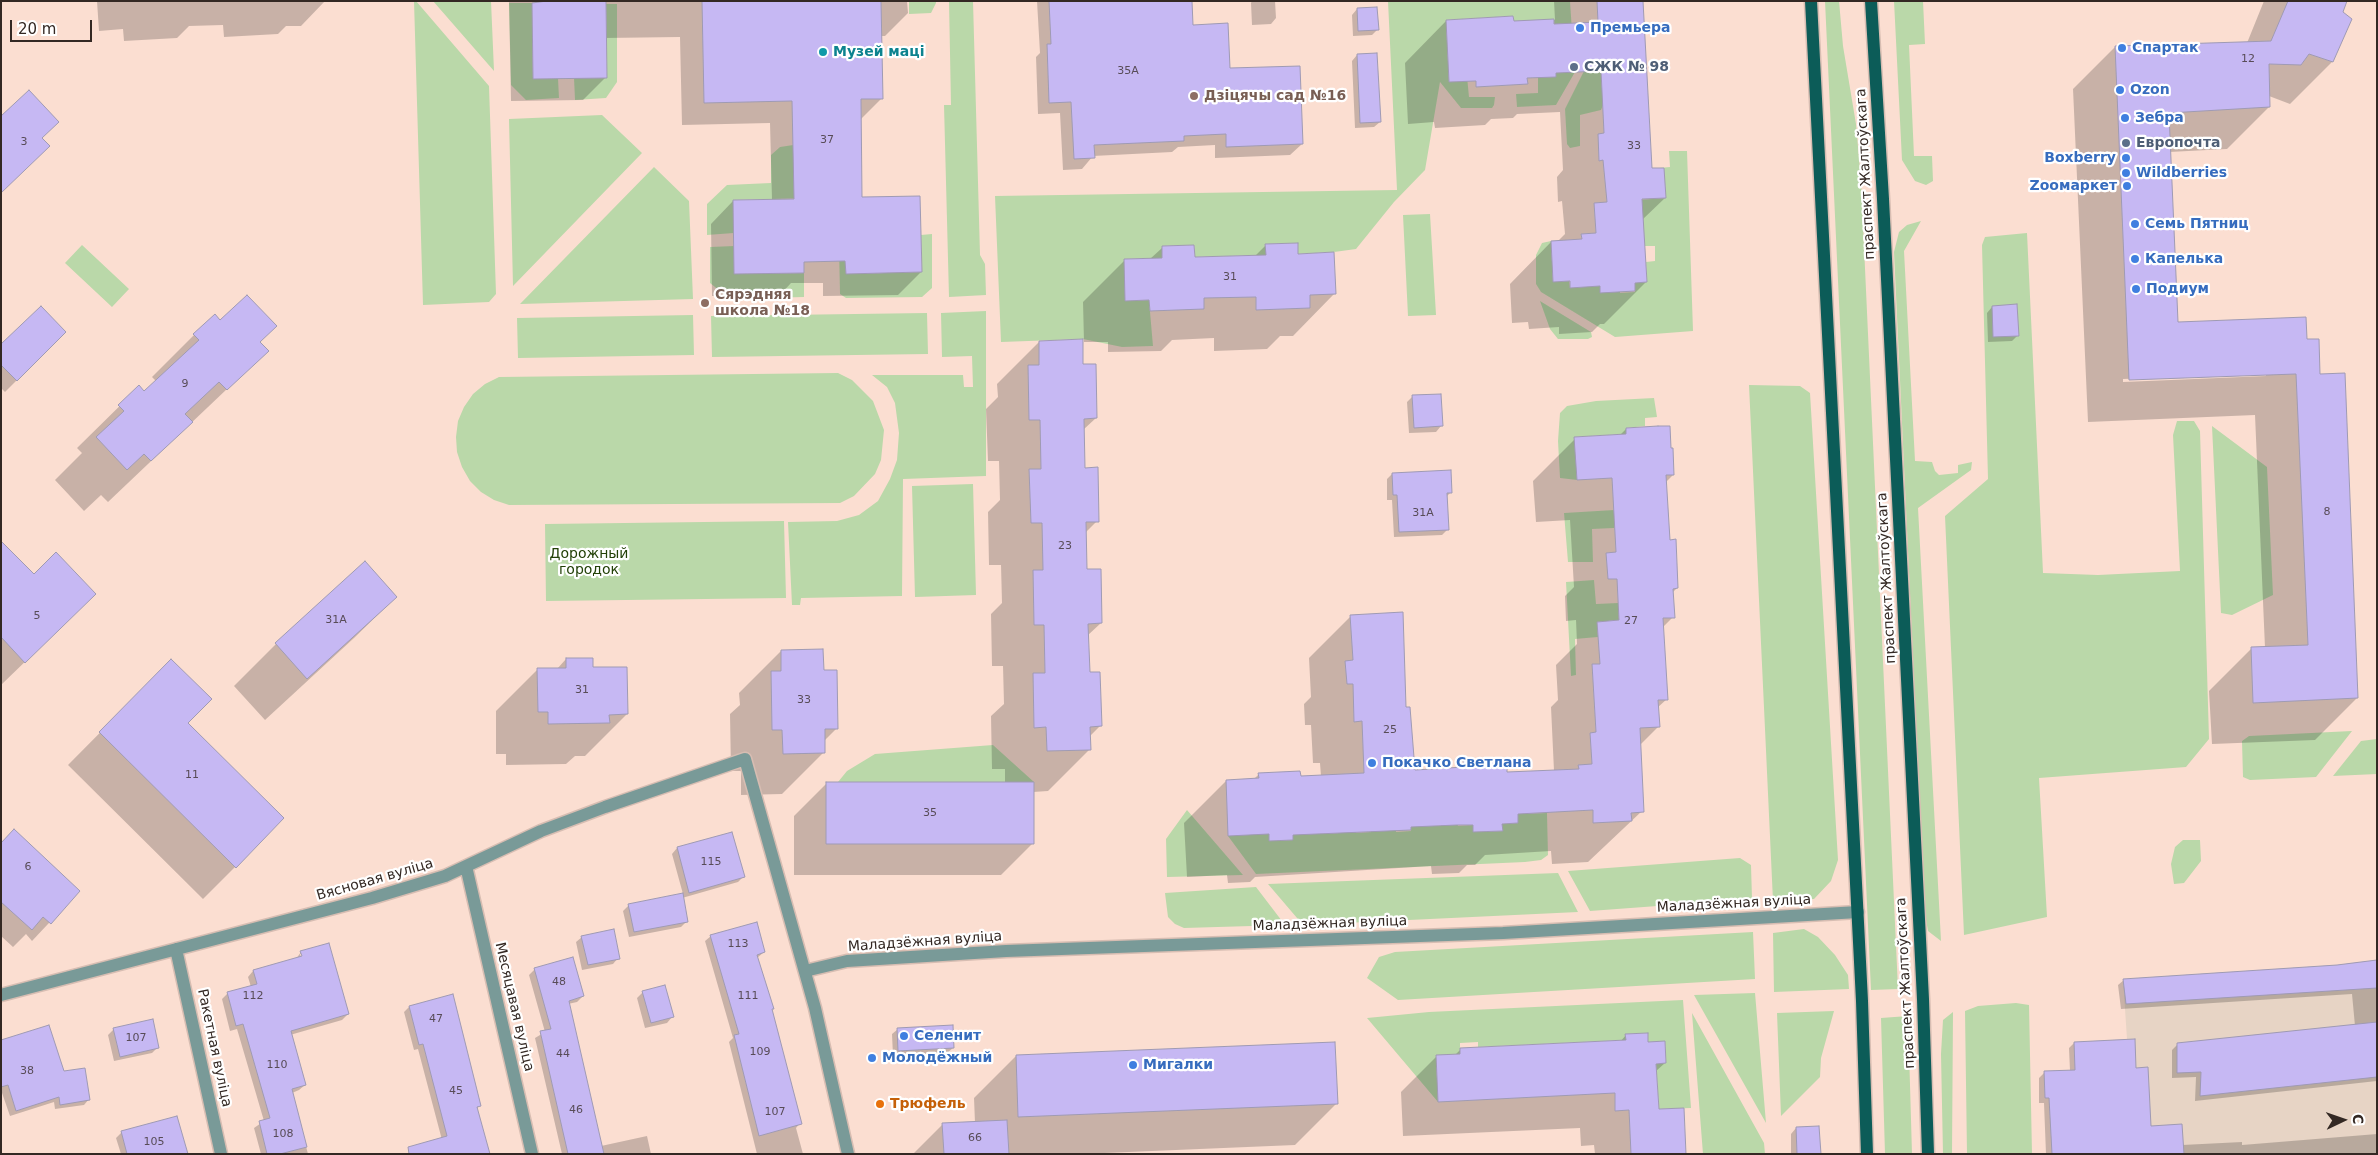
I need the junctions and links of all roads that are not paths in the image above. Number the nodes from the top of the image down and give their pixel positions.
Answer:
1 (1811, 1) edge
2 (1871, 1) edge
3 (466, 866) junction
4 (1858, 912) junction
5 (176, 949) junction
6 (805, 971) junction
7 (1, 995) edge
8 (222, 1154) edge
9 (532, 1154) edge
10 (848, 1154) edge
11 (1867, 1154) edge
12 (1928, 1154) edge

1 - 4 main road
2 - 12 main road, праспект Жалтоўскага
3 - 5 street, Вясновая вуліца
3 - 6 street, Вясновая вуліца
3 - 9 street, Месяцавая вуліца
4 - 6 street, Маладзёжная вуліца
4 - 11 main road
5 - 7 street, Вясновая вуліца
5 - 8 street, Ракетная вуліца
6 - 10 street

